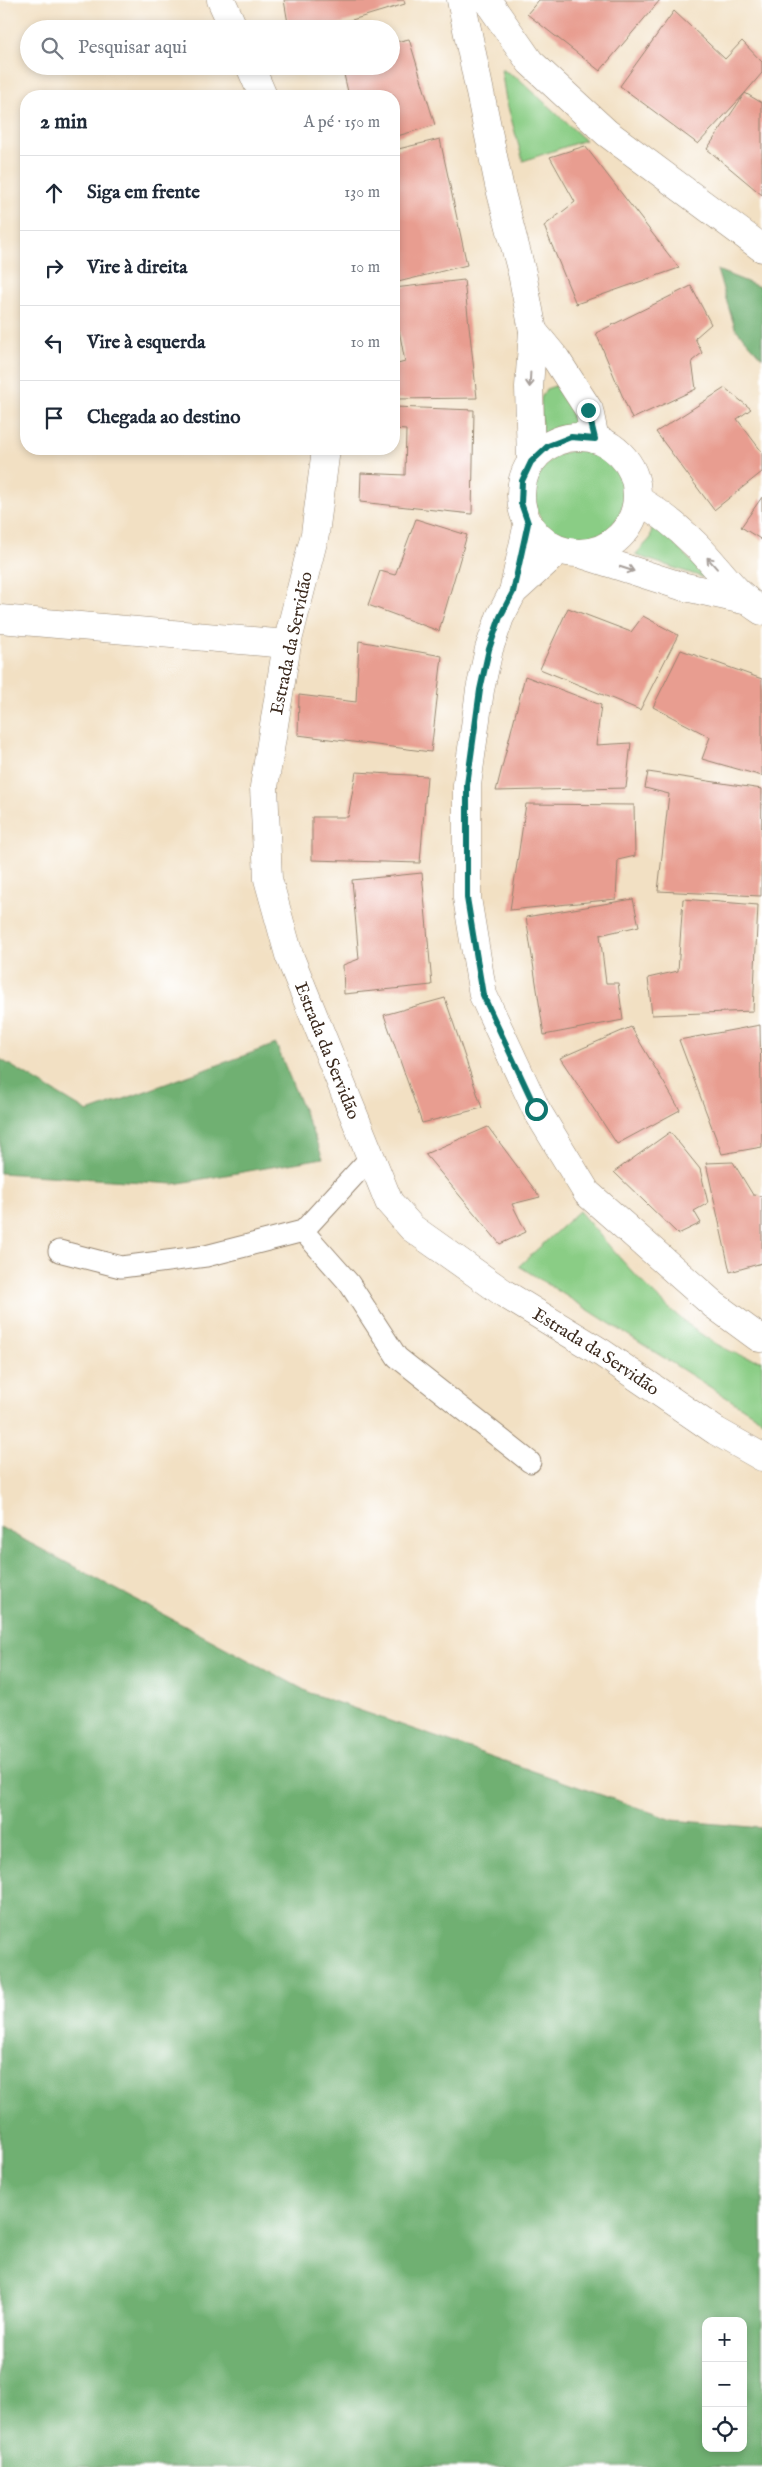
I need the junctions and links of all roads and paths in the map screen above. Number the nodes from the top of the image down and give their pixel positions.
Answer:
1 (221, 0) edge
2 (461, 0) edge
3 (487, 0) edge
4 (230, 20) edge
5 (254, 75) edge
6 (260, 90) edge
7 (762, 248) edge
8 (533, 331) junction
9 (595, 439) junction
10 (325, 455) edge
11 (531, 462) junction
12 (638, 500) junction
13 (528, 523) junction
14 (570, 552) junction
15 (513, 592) junction
16 (753, 606) edge
17 (0, 619) edge
18 (287, 644) junction
19 (371, 1157) junction
20 (303, 1231) junction
21 (58, 1251) dead end
22 (762, 1338) edge
23 (762, 1458) edge
24 (530, 1462) dead end

1 - 4 street
2 - 8 street
3 - 7 street
5 - 6 street
8 - 9 street
8 -> 11 street
9 - 11 street
9 - 12 street
10 - 18 street, Estrada da Servidão
11 - 13 street
12 - 14 street
16 -> 12 street
13 - 14 street
13 - 15 street
14 - 15 street
14 -> 16 street
15 - 22 street
17 - 18 street
18 - 19 street, Estrada da Servidão
19 - 20 lane
19 - 23 street, Estrada da Servidão
20 - 21 lane
20 - 24 lane

